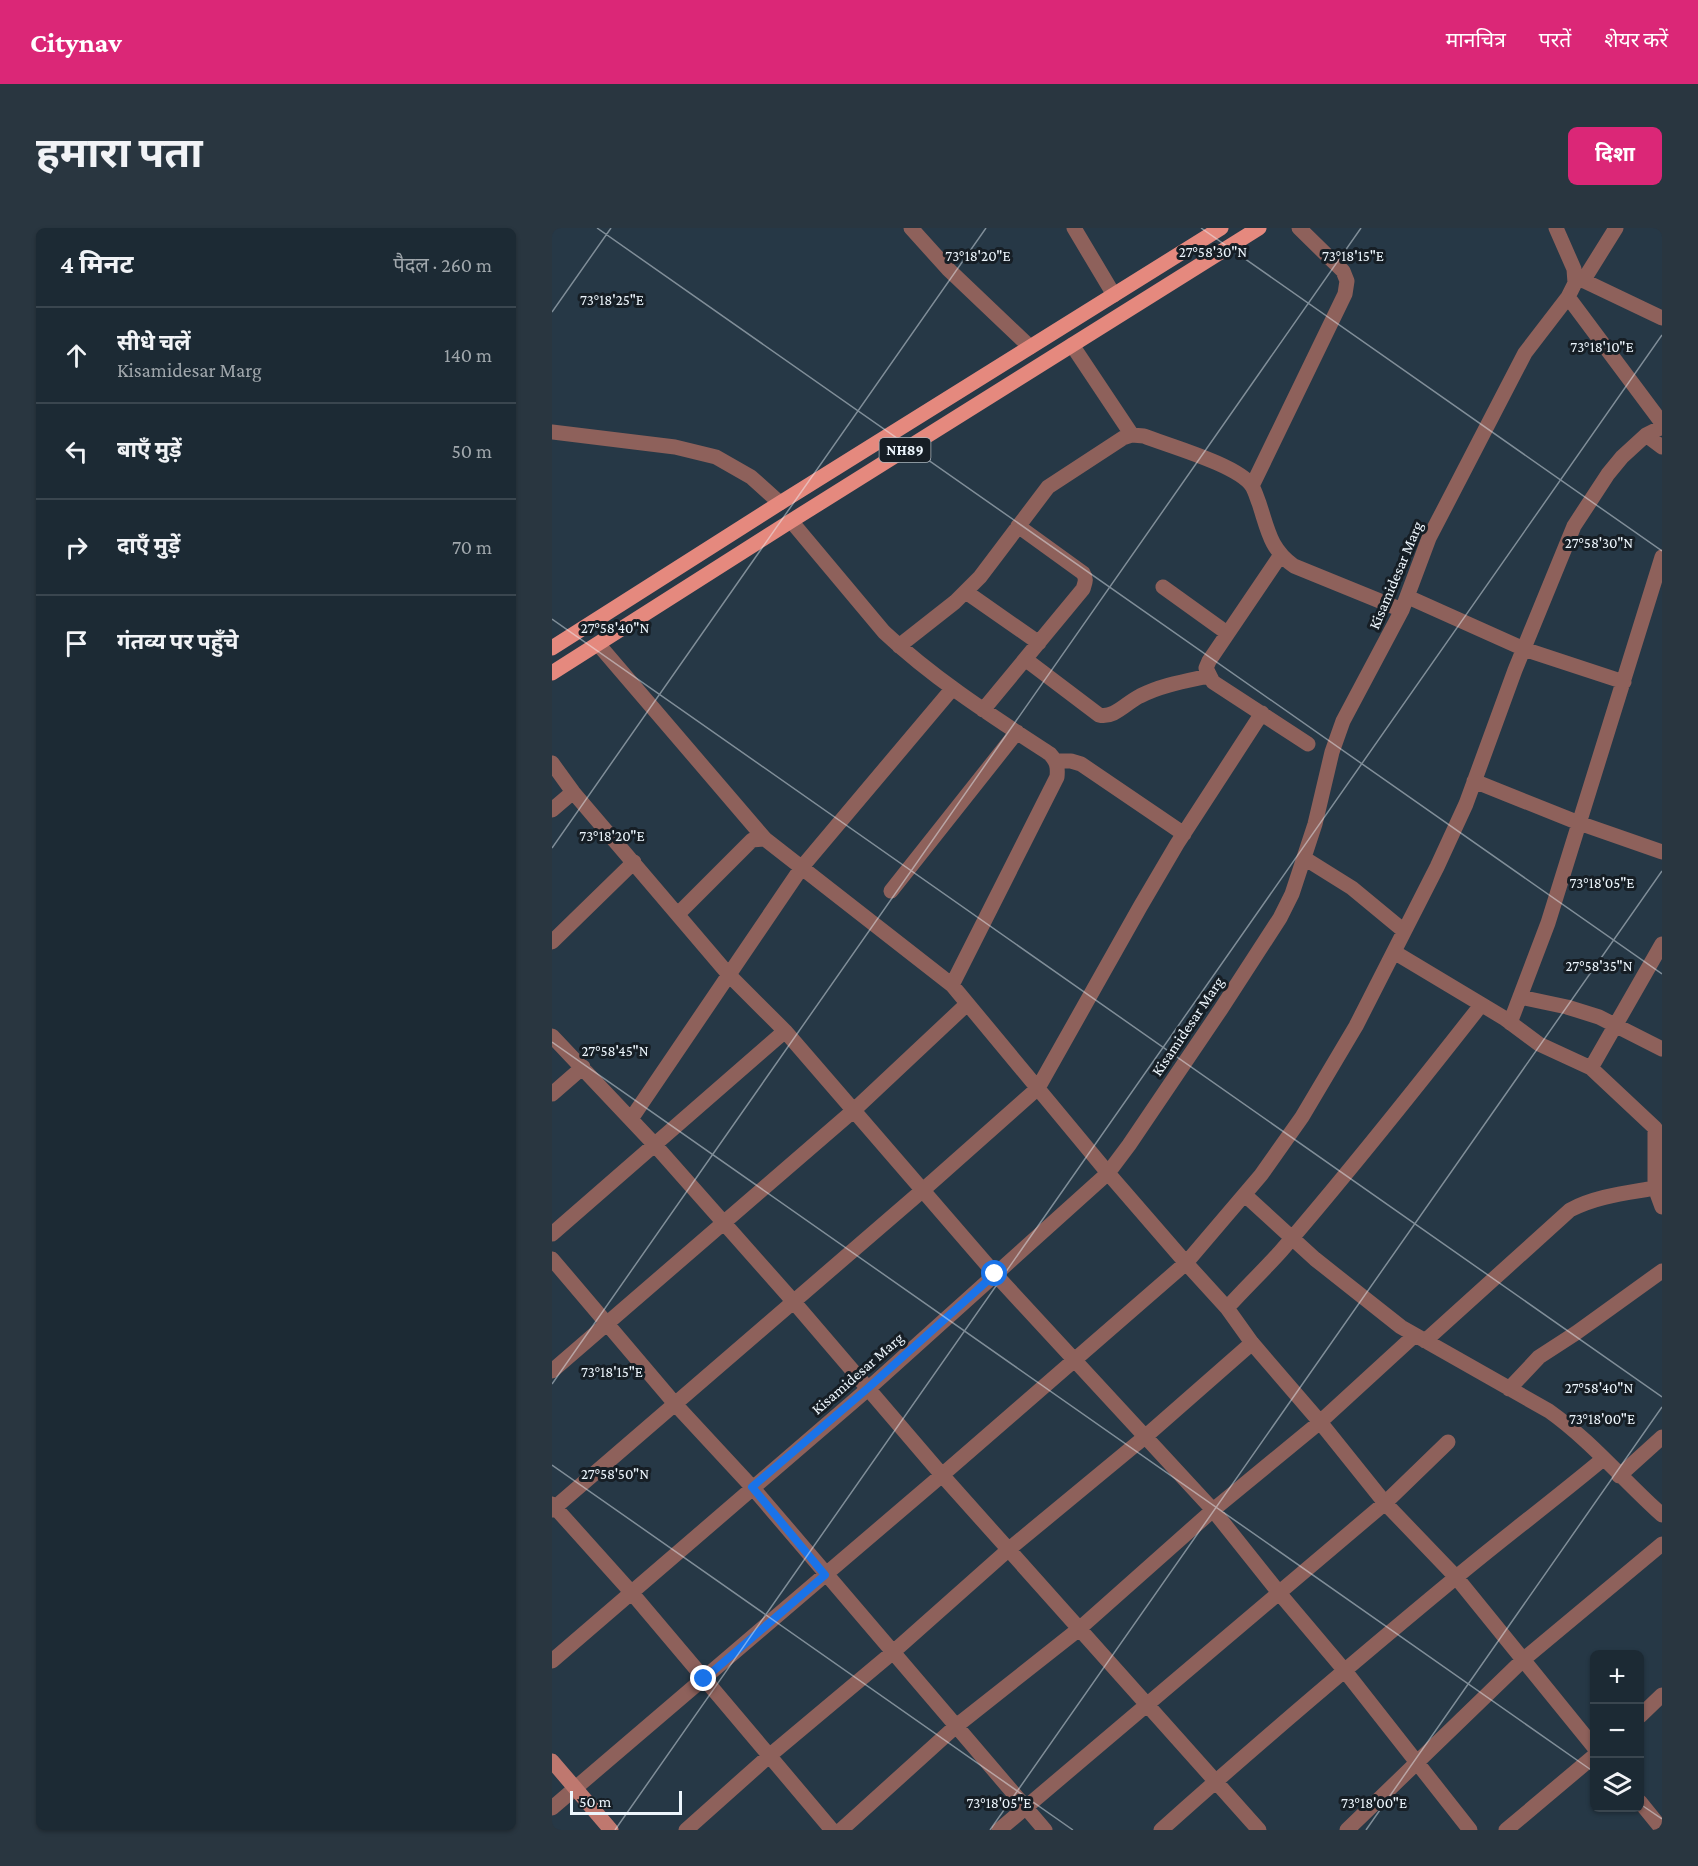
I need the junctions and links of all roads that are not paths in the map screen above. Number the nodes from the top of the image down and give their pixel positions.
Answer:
1 (911, 228) edge
2 (1074, 228) edge
3 (1221, 228) edge
4 (1259, 228) edge
5 (1299, 228) edge
6 (1556, 228) edge
7 (1616, 228) edge
8 (1579, 279) junction
9 (1114, 295) junction
10 (1568, 297) junction
11 (1662, 318) edge
12 (1072, 345) junction
13 (1030, 347) junction
14 (1662, 425) edge
15 (552, 432) edge
16 (1132, 435) junction
17 (1646, 435) junction
18 (1662, 447) edge
19 (1252, 486) junction
20 (780, 503) junction
21 (790, 521) junction
22 (1018, 526) junction
23 (1280, 556) junction
24 (1662, 557) edge
25 (1163, 587) dead end
26 (966, 592) junction
27 (1405, 603) junction
28 (1227, 633) junction
29 (1039, 643) junction
30 (598, 644) junction
31 (899, 646) junction
32 (552, 648) edge
33 (1524, 649) junction
34 (1025, 659) junction
35 (552, 673) edge
36 (1209, 676) junction
37 (1624, 682) junction
38 (952, 689) junction
39 (984, 710) junction
40 (1262, 713) junction
41 (1017, 732) junction
42 (1308, 744) dead end
43 (1056, 761) junction
44 (552, 763) edge
45 (1474, 781) junction
46 (573, 792) junction
47 (552, 810) edge
48 (1579, 823) junction
49 (1184, 834) junction
50 (765, 839) junction
51 (1662, 852) edge
52 (1304, 858) junction
53 (634, 862) junction
54 (802, 867) junction
55 (891, 891) dead end
56 (679, 913) junction
57 (1404, 931) junction
58 (552, 942) edge
59 (1662, 944) edge
60 (1394, 952) junction
61 (1658, 960) edge
62 (729, 975) junction
63 (952, 985) junction
64 (1520, 997) junction
65 (967, 1004) junction
66 (1481, 1005) junction
67 (1510, 1023) junction
68 (1615, 1024) junction
69 (785, 1031) junction
70 (552, 1036) edge
71 (1662, 1049) edge
72 (582, 1067) junction
73 (1591, 1068) junction
74 (1038, 1088) junction
75 (552, 1094) edge
76 (853, 1111) junction
77 (631, 1119) junction
78 (1658, 1134) edge
79 (655, 1145) junction
80 (1108, 1173) junction
81 (1655, 1188) junction
82 (923, 1190) junction
83 (1245, 1195) junction
84 (1662, 1207) edge
85 (722, 1222) junction
86 (552, 1234) edge
87 (1291, 1239) junction
88 (552, 1259) edge
89 (1186, 1263) junction
90 (1662, 1271) edge
91 (995, 1274) junction
92 (793, 1301) junction
93 (1227, 1308) junction
94 (605, 1324) junction
95 (1420, 1338) junction
96 (1252, 1343) junction
97 (1073, 1360) junction
98 (552, 1371) edge
99 (868, 1388) junction
100 (1509, 1389) junction
101 (676, 1405) junction
102 (1320, 1422) junction
103 (1146, 1436) junction
104 (1662, 1437) edge
105 (1448, 1442) dead end
106 (1603, 1459) junction
107 (942, 1475) junction
108 (1619, 1476) junction
109 (752, 1487) junction
110 (1385, 1503) junction
111 (553, 1507) edge
112 (1213, 1510) junction
113 (1662, 1515) edge
114 (1662, 1544) edge
115 (1008, 1550) junction
116 (825, 1575) junction
117 (1456, 1577) junction
118 (631, 1592) junction
119 (1280, 1594) junction
120 (1078, 1629) junction
121 (892, 1653) junction
122 (1524, 1659) junction
123 (552, 1661) edge
124 (1345, 1671) junction
125 (704, 1679) junction
126 (1662, 1695) edge
127 (1148, 1705) junction
128 (1644, 1712) edge
129 (956, 1727) junction
130 (1590, 1742) edge
131 (769, 1755) junction
132 (1592, 1758) edge
133 (552, 1761) edge
134 (1416, 1762) junction
135 (1216, 1781) junction
136 (574, 1788) junction
137 (1025, 1807) junction
138 (1644, 1807) edge
139 (552, 1808) edge
140 (1662, 1829) edge
141 (611, 1830) edge
142 (686, 1830) edge
143 (832, 1830) edge
144 (841, 1830) edge
145 (999, 1830) edge
146 (1045, 1830) edge
147 (1161, 1830) edge
148 (1259, 1830) edge
149 (1347, 1830) edge
150 (1470, 1830) edge
151 (1506, 1830) edge

1 - 13 street
2 - 9 street
3 - 9 main road, NH89
4 - 12 main road, NH89
5 - 19 street
6 - 8 street
7 - 8 street, Kisamidesar Marg
8 - 10 street, Kisamidesar Marg
8 - 11 street
9 - 13 main road, NH89
10 - 14 street
10 - 27 street, Kisamidesar Marg
12 - 16 street
12 - 21 main road, NH89
13 - 20 main road, NH89
14 - 17 street
15 - 20 street
16 - 19 street
16 - 22 street
17 - 18 street
17 - 33 street
19 - 23 street
20 - 32 main road, NH89
21 - 30 main road, NH89
21 - 31 street
22 - 26 street
22 - 29 street
23 - 27 street
23 - 28 street
24 - 37 street
25 - 28 street
26 - 29 street
26 - 31 street
27 - 33 street
27 - 52 street, Kisamidesar Marg
28 - 36 street
29 - 34 street
30 - 35 main road, NH89
30 - 50 street
31 - 38 street
33 - 37 street
33 - 45 street
34 - 36 street
34 - 39 street
36 - 40 street
37 - 48 street
38 - 39 street
38 - 54 street
39 - 41 street
40 - 42 street
40 - 49 street
41 - 43 street
41 - 55 street
43 - 49 street
43 - 63 street
44 - 46 street
45 - 48 street
45 - 57 street
46 - 47 street
46 - 53 street
48 - 51 street
48 - 64 street
49 - 74 street
50 - 54 street
50 - 56 street
52 - 57 street
52 - 80 street, Kisamidesar Marg
53 - 56 street
53 - 58 street
54 - 62 street
54 - 63 street
56 - 62 street
57 - 60 street
59 - 61 street
60 - 66 street
60 - 83 street
61 - 68 street
62 - 69 street
62 - 77 street
63 - 65 street
64 - 67 street
64 - 68 street
65 - 74 street
65 - 76 street
66 - 67 street
66 - 87 street
67 - 73 street
68 - 71 street
68 - 73 street
69 - 76 street
69 - 79 street
70 - 72 street
72 - 75 street
72 - 77 street
73 - 78 street
74 - 80 street
74 - 82 street
76 - 82 street
76 - 85 street
77 - 79 street
78 - 81 street
79 - 85 street
79 - 86 street
80 - 89 street
80 - 91 street, Kisamidesar Marg
81 - 84 street
81 - 95 street
82 - 91 street
82 - 92 street
83 - 87 street
83 - 89 street
85 - 92 street
85 - 94 street
87 - 93 street
87 - 95 street
88 - 94 street
89 - 93 street
89 - 97 street
90 - 100 street
91 - 97 street
91 - 99 street, Kisamidesar Marg
92 - 99 street
92 - 101 street
93 - 96 street
94 - 98 street
94 - 101 street
95 - 100 street
95 - 102 street
96 - 102 street
96 - 103 street
97 - 103 street
97 - 107 street
99 - 107 street
99 - 109 street, Kisamidesar Marg
100 - 106 street
101 - 109 street
101 - 111 street
102 - 110 street
102 - 112 street
103 - 112 street
103 - 115 street
104 - 108 street
105 - 110 street
106 - 108 street
106 - 117 street
107 - 115 street
107 - 116 street
108 - 113 street
109 - 116 street
109 - 118 street, Kisamidesar Marg
110 - 117 street
110 - 119 street
111 - 118 street
112 - 119 street
112 - 120 street
114 - 122 street
115 - 120 street
115 - 121 street
116 - 121 street
116 - 125 street
117 - 122 street
117 - 124 street
118 - 123 street, Kisamidesar Marg
118 - 125 street
119 - 124 street
119 - 127 street
120 - 127 street
120 - 129 street
121 - 129 street
121 - 131 street
122 - 130 street
122 - 134 street
124 - 134 street
124 - 135 street
125 - 131 street
125 - 136 street
126 - 128 street
127 - 135 street
127 - 137 street
129 - 137 street
129 - 144 street
131 - 142 street
131 - 143 street
132 - 151 street
133 - 136 street
134 - 149 street
134 - 150 street
135 - 147 street
135 - 148 street
136 - 139 street
136 - 141 street
137 - 145 street
137 - 146 street
138 - 140 street

